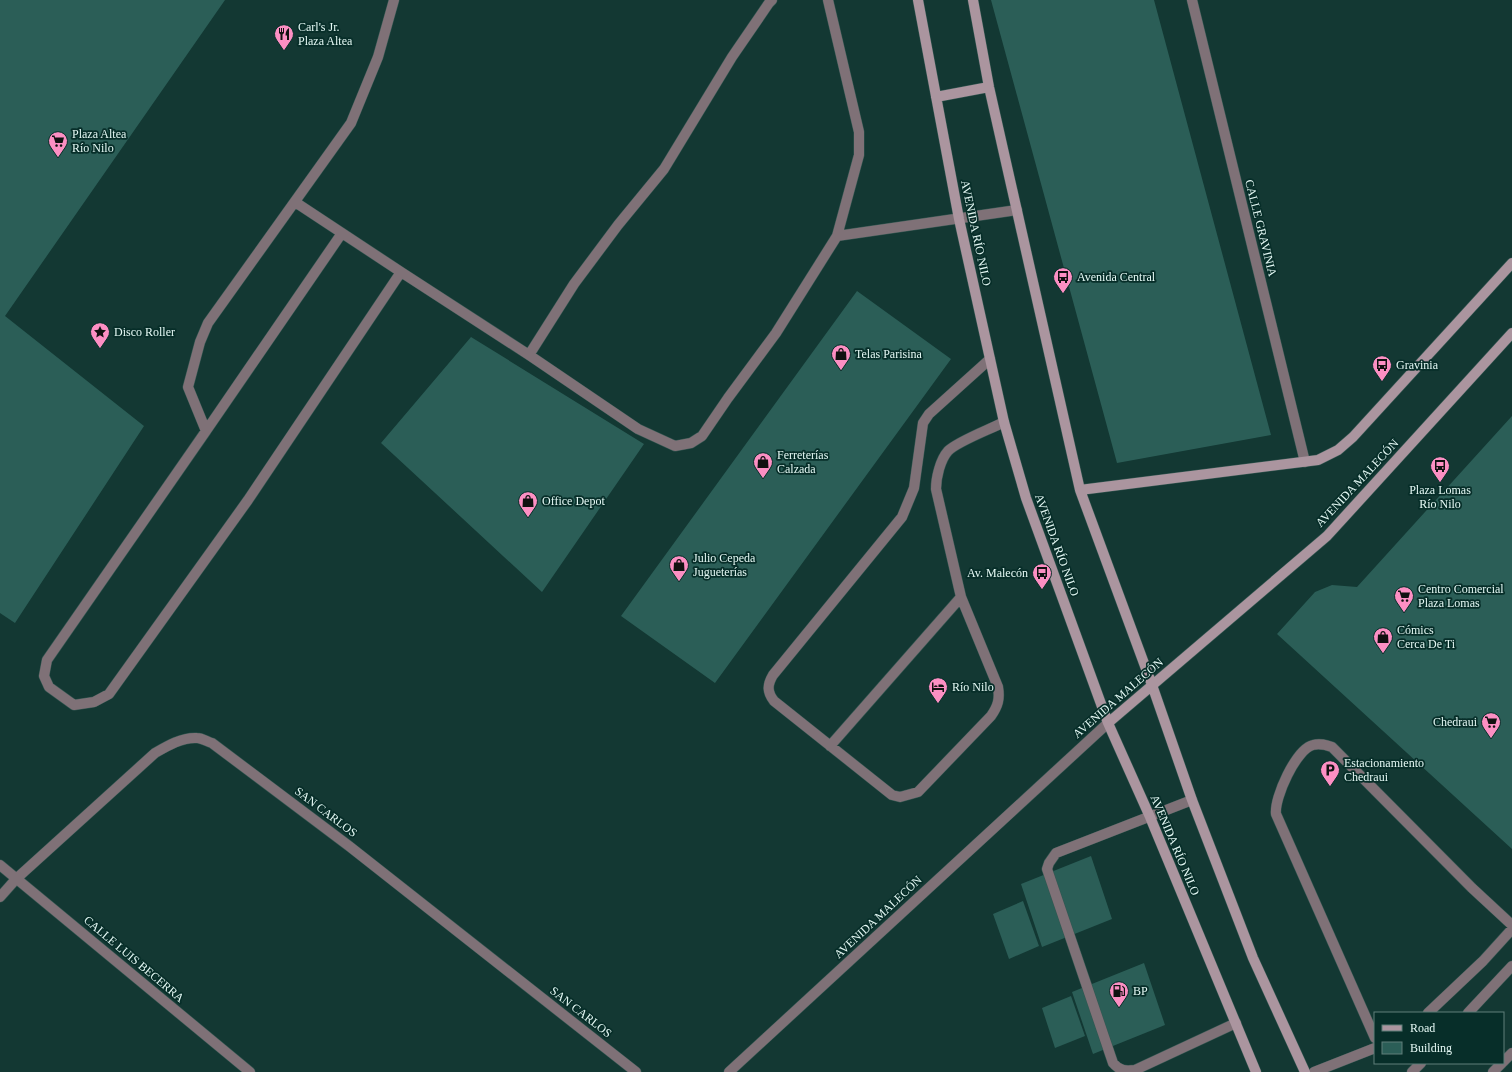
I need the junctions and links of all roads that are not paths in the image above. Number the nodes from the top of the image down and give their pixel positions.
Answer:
1 (394, 0) edge
2 (772, 0) edge
3 (828, 0) edge
4 (918, 0) edge
5 (973, 0) edge
6 (1192, 0) edge
7 (989, 87) junction
8 (936, 97) junction
9 (295, 202) junction
10 (1017, 210) junction
11 (959, 219) junction
12 (342, 233) junction
13 (837, 236) junction
14 (1512, 263) edge
15 (401, 272) junction
16 (1512, 333) edge
17 (529, 355) junction
18 (990, 359) junction
19 (1004, 422) junction
20 (206, 431) junction
21 (1305, 462) junction
22 (1080, 490) junction
23 (961, 597) junction
24 (1152, 685) junction
25 (1108, 723) junction
26 (830, 746) junction
27 (1192, 800) junction
28 (1150, 817) junction
29 (0, 865) edge
30 (16, 879) junction
31 (0, 897) edge
32 (1512, 925) edge
33 (1512, 929) edge
34 (1512, 966) edge
35 (1429, 1012) edge
36 (1469, 1012) edge
37 (1236, 1023) junction
38 (1374, 1036) edge
39 (1374, 1048) edge
40 (1512, 1052) edge
41 (1504, 1060) edge
42 (1420, 1064) edge
43 (1500, 1064) edge
44 (733, 1070) edge
45 (250, 1072) edge
46 (636, 1072) edge
47 (1256, 1072) edge
48 (1305, 1072) edge
49 (1314, 1072) edge
50 (1412, 1072) edge
51 (1493, 1072) edge

1 - 9 street
2 - 17 street
3 - 13 street
4 - 8 main road, AVENIDA RÍO NILO
5 - 7 main road
6 - 21 street, CALLE GRAVINIA
7 - 8 main road
7 - 10 main road
8 - 11 main road, AVENIDA RÍO NILO
9 - 12 street
9 - 20 street
10 - 11 street
10 - 22 main road
11 - 13 street
11 - 18 main road, AVENIDA RÍO NILO
12 - 15 street
12 - 20 street
13 - 17 street
14 - 21 main road
15 - 17 street
15 - 20 street
16 - 24 main road, AVENIDA MALECÓN
18 - 19 main road, AVENIDA RÍO NILO
18 - 26 street
19 - 23 street
19 - 25 main road, AVENIDA RÍO NILO
21 - 22 main road
22 - 24 main road
23 - 26 street
23 - 26 street
24 - 25 main road, AVENIDA MALECÓN
24 - 27 main road
25 - 28 main road, AVENIDA RÍO NILO
25 - 44 street, AVENIDA MALECÓN
27 - 28 street
27 - 48 main road
28 - 37 main road, AVENIDA RÍO NILO
28 - 37 street
29 - 30 street, CALLE LUIS BECERRA
30 - 31 street, SAN CARLOS
30 - 45 street, CALLE LUIS BECERRA
30 - 46 street, SAN CARLOS
32 - 38 street
33 - 35 street
34 - 36 street
37 - 47 main road, AVENIDA RÍO NILO
39 - 49 street
40 - 41 street
42 - 50 street
43 - 51 street

